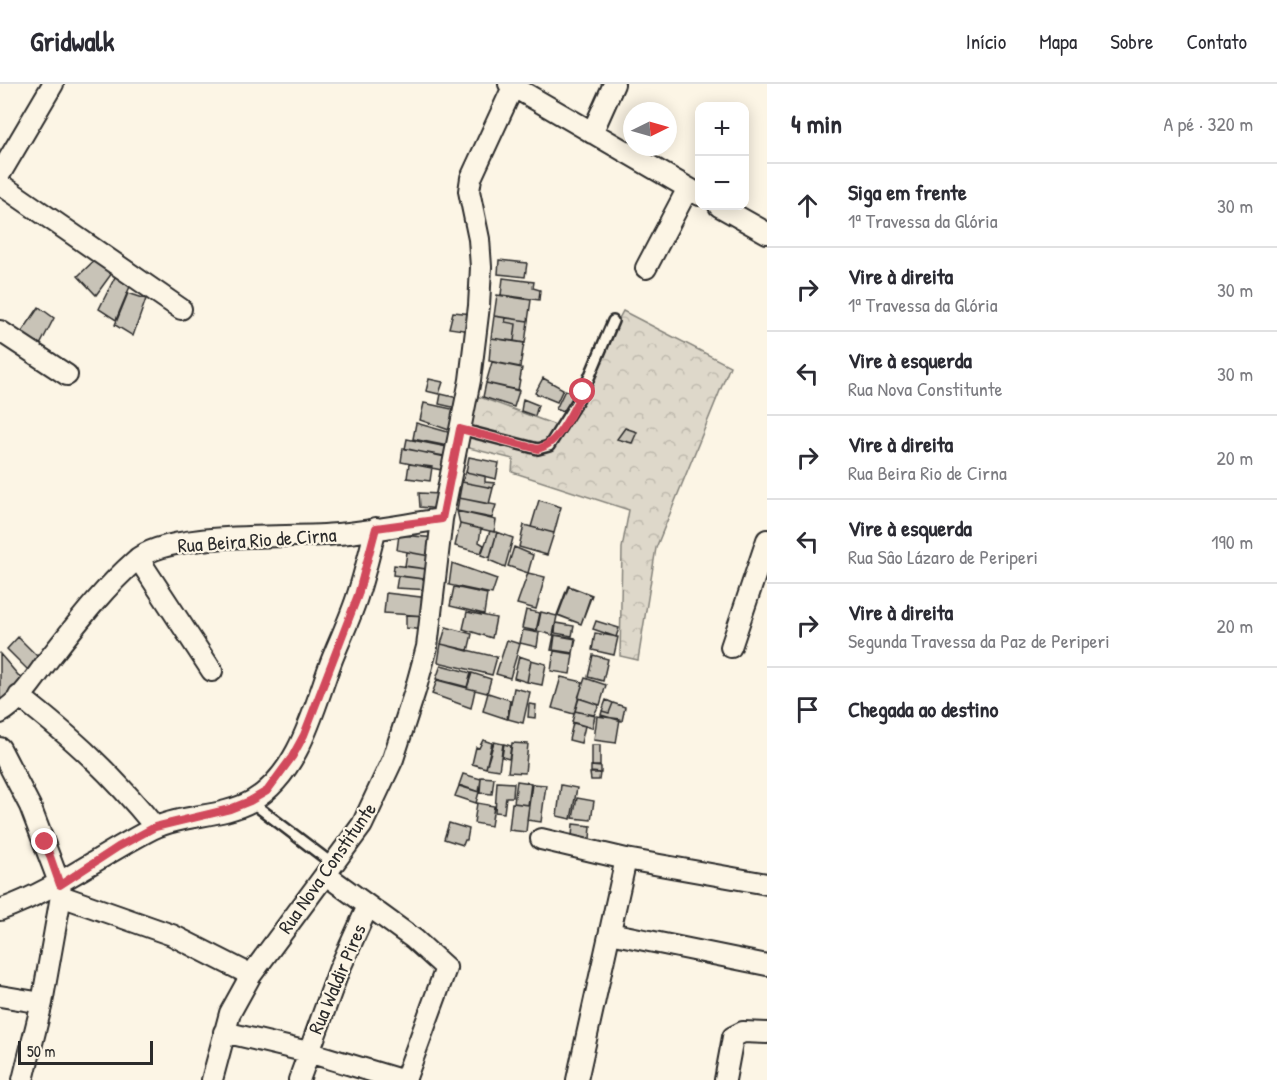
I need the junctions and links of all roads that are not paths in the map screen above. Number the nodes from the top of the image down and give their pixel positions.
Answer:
1 (53, 84) edge
2 (614, 84) edge
3 (511, 85) edge
4 (592, 133) junction
5 (0, 174) edge
6 (0, 184) edge
7 (694, 191) edge
8 (726, 210) edge
9 (767, 232) edge
10 (646, 268) dead end
11 (181, 309) dead end
12 (613, 321) dead end
13 (0, 331) edge
14 (67, 375) dead end
15 (460, 429) junction
16 (442, 519) junction
17 (376, 528) junction
18 (767, 540) edge
19 (138, 558) junction
20 (730, 646) dead end
21 (213, 671) dead end
22 (19, 696) junction
23 (0, 713) edge
24 (0, 748) edge
25 (250, 801) junction
26 (155, 827) junction
27 (542, 839) dead end
28 (626, 859) junction
29 (330, 870) junction
30 (767, 884) edge
31 (60, 890) junction
32 (368, 906) junction
33 (0, 910) edge
34 (609, 933) junction
35 (767, 965) edge
36 (251, 975) junction
37 (0, 996) edge
38 (42, 1003) junction
39 (224, 1032) junction
40 (767, 1033) edge
41 (308, 1052) junction
42 (23, 1080) edge
43 (212, 1080) edge
44 (299, 1080) edge
45 (403, 1080) edge
46 (577, 1080) edge
47 (725, 1080) edge

1 - 5 street
2 - 4 street
3 - 4 street
3 - 15 street, Rua Nova Constitunte
4 - 7 street
6 - 11 street
7 - 10 street
8 - 9 street
12 - 15 lane
13 - 14 street
15 - 16 street, Rua Nova Constitunte
16 - 17 street, Rua Beira Rio de Cirna
16 - 29 street, Rua Nova Constitunte
17 - 19 street, Rua Beira Rio de Cirna
17 - 25 street
18 - 20 street
19 - 21 street
19 - 22 street, Rua Beira Rio de Cirna
22 - 23 street, Rua Beira Rio de Cirna
22 - 26 street
24 - 31 street
25 - 26 street
25 - 29 lane
26 - 31 street
27 - 28 street
28 - 30 street
28 - 34 street
29 - 32 street
29 - 36 street, Rua Nova Constitunte
31 - 33 street
31 - 36 street
31 - 38 street
32 - 41 street, Rua Waldir Pires
32 - 45 street
34 - 35 street
34 - 46 street
36 - 39 street, Rua Nova Constitunte
37 - 38 street
38 - 42 street
39 - 41 street
39 - 43 street, Rua Nova Constitunte
40 - 47 street
41 - 44 street, Rua Waldir Pires
41 - 45 street

